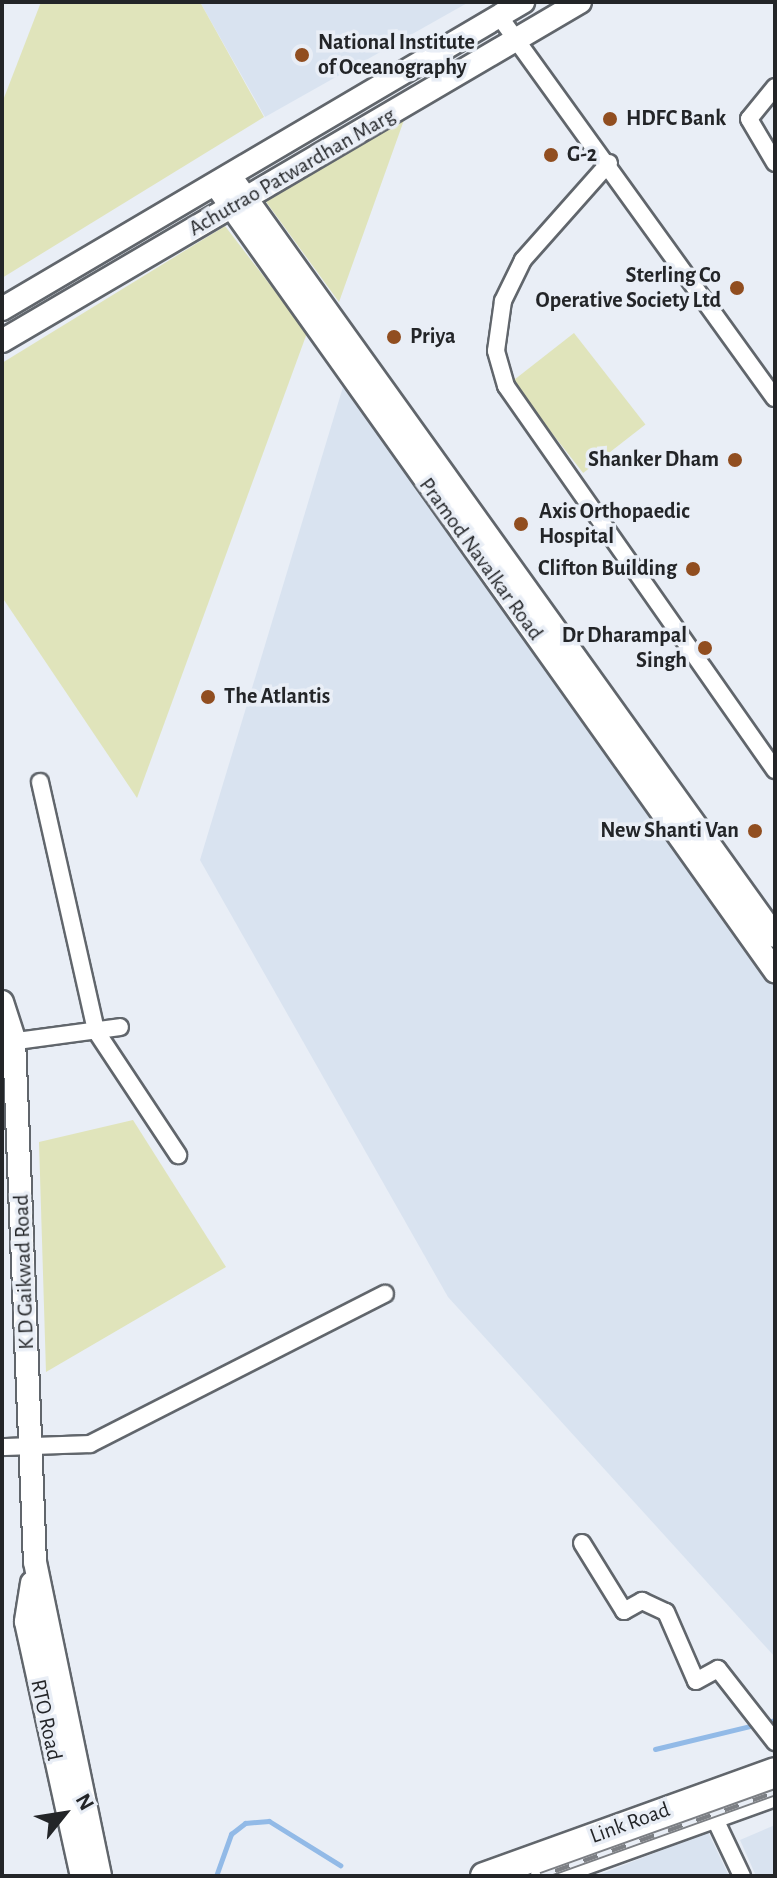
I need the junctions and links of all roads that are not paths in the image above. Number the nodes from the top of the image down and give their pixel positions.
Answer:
1 (523, 2) edge
2 (580, 2) edge
3 (499, 16) junction
4 (517, 40) junction
5 (775, 87) edge
6 (609, 163) junction
7 (775, 163) edge
8 (223, 181) junction
9 (239, 203) junction
10 (2, 309) edge
11 (2, 341) edge
12 (775, 398) edge
13 (775, 770) edge
14 (40, 782) dead end
15 (676, 814) junction
16 (775, 936) edge
17 (775, 971) edge
18 (2, 1002) edge
19 (120, 1027) dead end
20 (96, 1031) junction
21 (8, 1042) edge
22 (178, 1155) dead end
23 (385, 1294) dead end
24 (2, 1447) edge
25 (29, 1448) junction
26 (582, 1543) dead end
27 (35, 1562) junction
28 (768, 1731) edge
29 (775, 1771) edge
30 (775, 1793) edge
31 (713, 1815) junction
32 (82, 1876) edge
33 (100, 1876) edge
34 (484, 1876) edge
35 (544, 1876) edge
36 (742, 1876) edge

1 - 3 street, Achutrao Patwardhan Marg
2 - 4 street, Achutrao Patwardhan Marg
3 - 4 street
3 - 8 street, Achutrao Patwardhan Marg
4 - 6 street
4 - 9 street, Achutrao Patwardhan Marg
5 - 7 street
6 - 12 street
6 - 13 street
8 - 9 street, Pramod Navalkar Road
8 - 10 street, Achutrao Patwardhan Marg
9 - 11 street, Achutrao Patwardhan Marg
9 - 15 street, Pramod Navalkar Road
14 - 20 street
15 - 16 street, Pramod Navalkar Road
15 - 17 street, Pramod Navalkar Road
18 - 21 street, K D Gaikwad Road
19 - 20 street
20 - 21 street
20 - 22 street
21 - 25 street, K D Gaikwad Road
23 - 25 street
24 - 25 street
25 - 27 street, RTO Road
26 - 28 street
27 - 32 street, RTO Road
27 - 33 street, RTO Road
29 - 34 main road, Link Road
30 - 31 main road, Link Road
31 - 35 main road, Link Road
31 - 36 street

